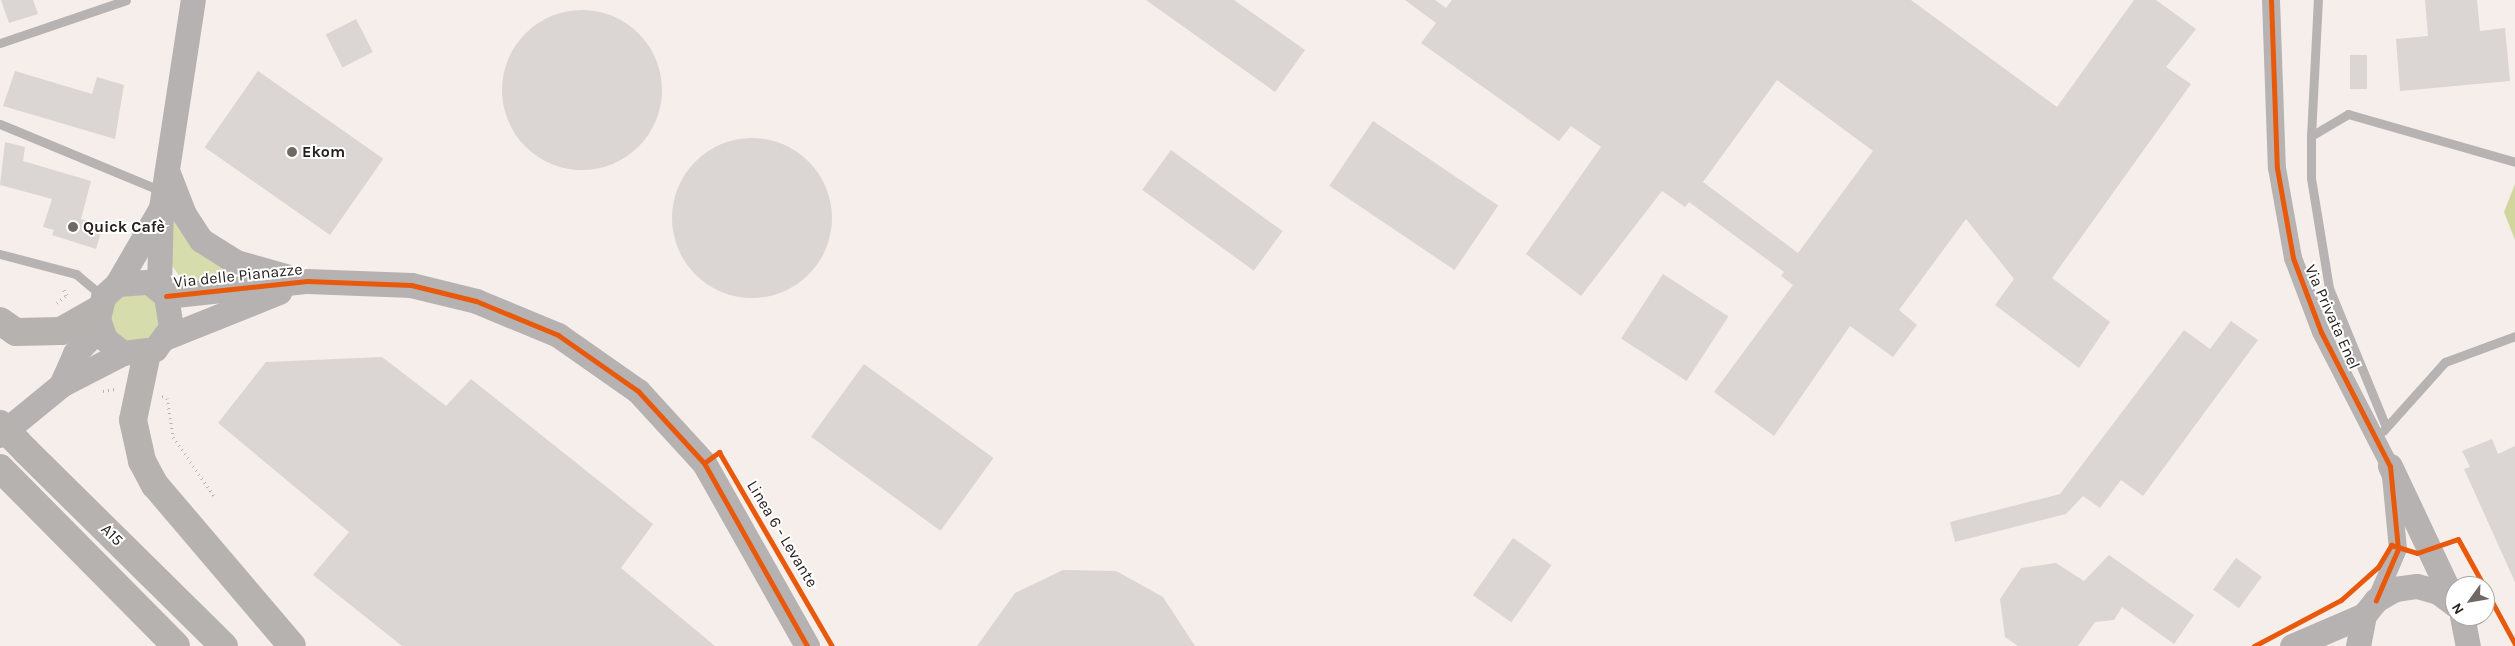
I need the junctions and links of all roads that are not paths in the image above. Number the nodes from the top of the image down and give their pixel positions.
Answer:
1 (126, 0) edge
2 (193, 0) edge
3 (2271, 0) edge
4 (2318, 0) edge
5 (0, 43) edge
6 (0, 124) edge
7 (2311, 136) junction
8 (2515, 162) edge
9 (165, 191) junction
10 (0, 254) edge
11 (307, 281) junction
12 (162, 292) junction
13 (105, 305) junction
14 (0, 321) edge
15 (2515, 336) edge
16 (145, 347) junction
17 (61, 385) junction
18 (0, 424) edge
19 (2381, 433) junction
20 (0, 435) edge
21 (2390, 466) junction
22 (1, 469) edge
23 (2445, 583) edge
24 (2445, 597) edge
25 (2370, 608) junction
26 (2464, 626) edge
27 (176, 646) edge
28 (224, 646) edge
29 (292, 646) edge
30 (807, 646) edge
31 (2292, 646) edge
32 (2358, 646) edge
33 (2468, 646) edge

1 - 5 lane
2 - 9 street, Via delle Pianazze
3 - 19 street, Via Privata Enel
4 - 7 lane
6 - 9 lane
7 - 8 lane
7 - 19 lane
9 - 11 street, Via delle Pianazze
9 - 12 street, Via delle Pianazze
9 - 13 street, Via delle Pianazze
10 - 13 lane
11 - 12 street, Via delle Pianazze
11 - 16 street, Via delle Pianazze
11 - 30 street, Via delle Pianazze
12 - 13 street
12 - 16 street
13 - 14 highway
13 - 16 street
13 - 17 street, Via delle Pianazze
15 - 19 lane
16 - 17 street, Via delle Pianazze
16 - 29 highway
17 - 20 street, Via delle Pianazze
18 - 28 highway, A15, bridge
19 - 21 street, Via Privata Enel
21 - 23 street
21 - 25 street, Via Privata Enel
22 - 27 highway, A15
24 - 25 street
25 - 31 street
25 - 32 street
26 - 33 street

